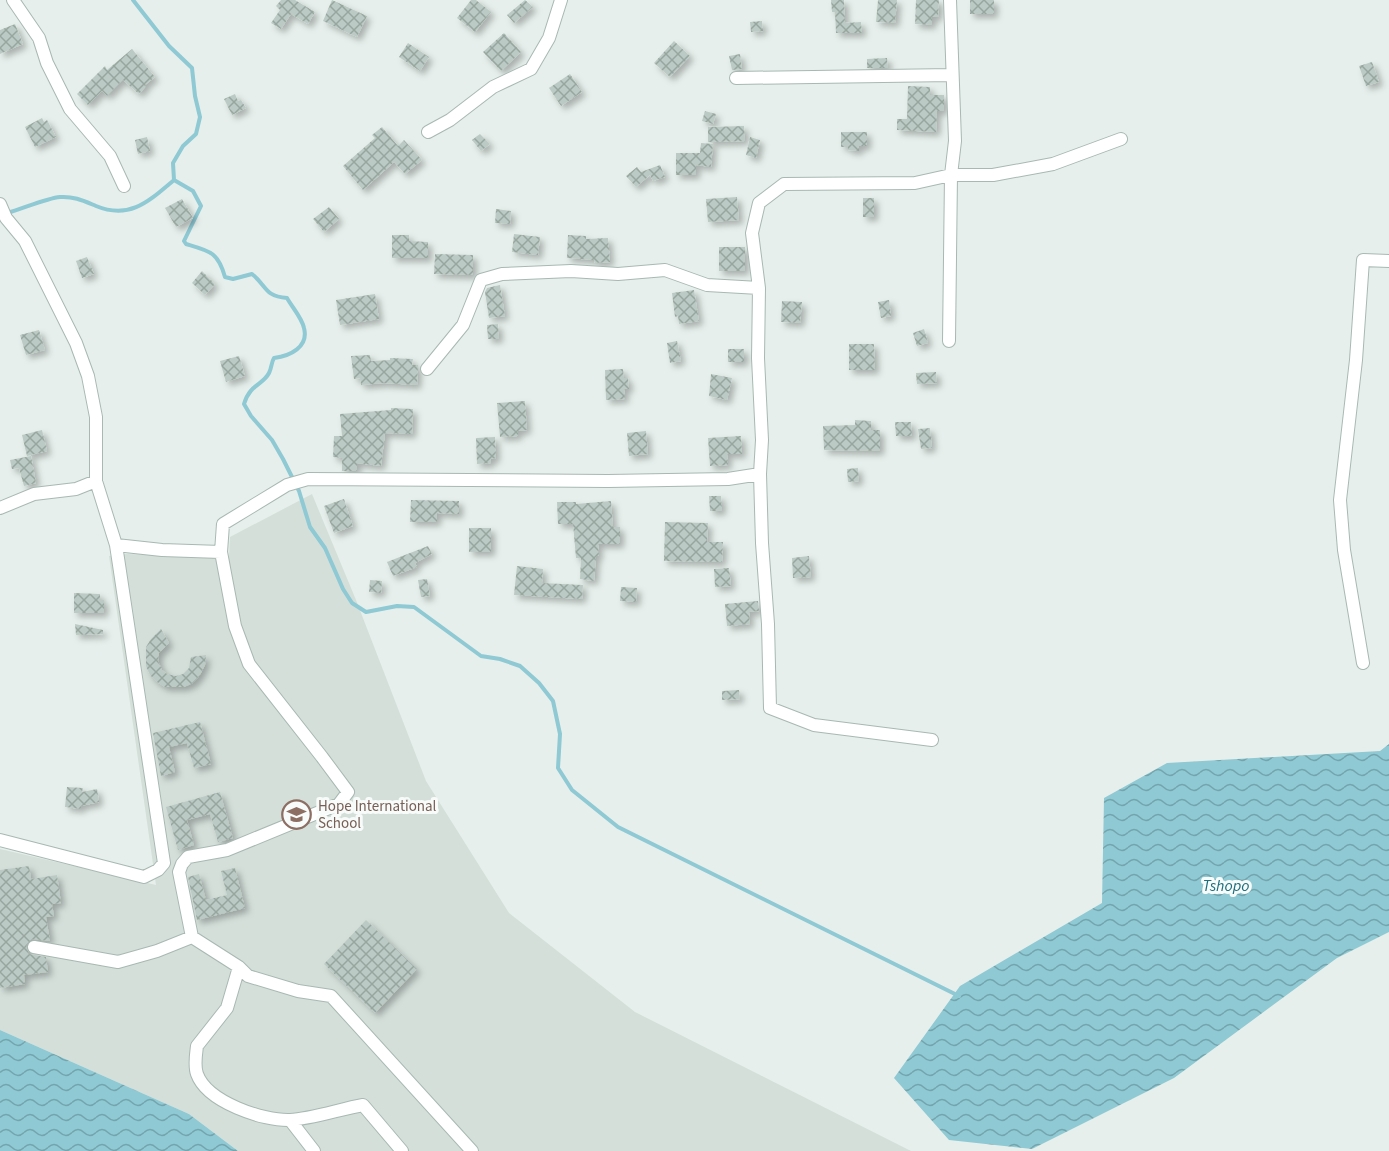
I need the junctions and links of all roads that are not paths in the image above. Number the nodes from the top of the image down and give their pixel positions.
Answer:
1 (13, 0) edge
2 (561, 0) edge
3 (950, 0) edge
4 (952, 75) junction
5 (736, 78) dead end
6 (428, 132) dead end
7 (1121, 139) dead end
8 (951, 174) junction
9 (124, 186) dead end
10 (3, 210) edge
11 (1389, 261) edge
12 (759, 288) junction
13 (950, 341) dead end
14 (427, 369) dead end
15 (760, 474) junction
16 (96, 481) junction
17 (0, 508) edge
18 (116, 545) junction
19 (221, 552) junction
20 (1363, 663) dead end
21 (932, 740) dead end
22 (0, 840) edge
23 (192, 938) junction
24 (34, 947) dead end
25 (239, 967) junction
26 (290, 1120) junction
27 (314, 1151) edge
28 (402, 1151) edge
29 (472, 1151) edge

1 - 9 street
2 - 6 street
3 - 4 street
4 - 5 street
4 - 8 street
7 - 8 street
8 - 12 street
8 - 13 street
10 - 16 street
11 - 20 street
12 - 14 street
12 - 15 street
15 - 19 street
15 - 21 street
16 - 17 street
16 - 18 street
18 - 19 street
18 - 22 street
19 - 23 street
23 - 24 street
23 - 25 street
25 - 26 street
25 - 29 street
26 - 27 street
26 - 28 street

